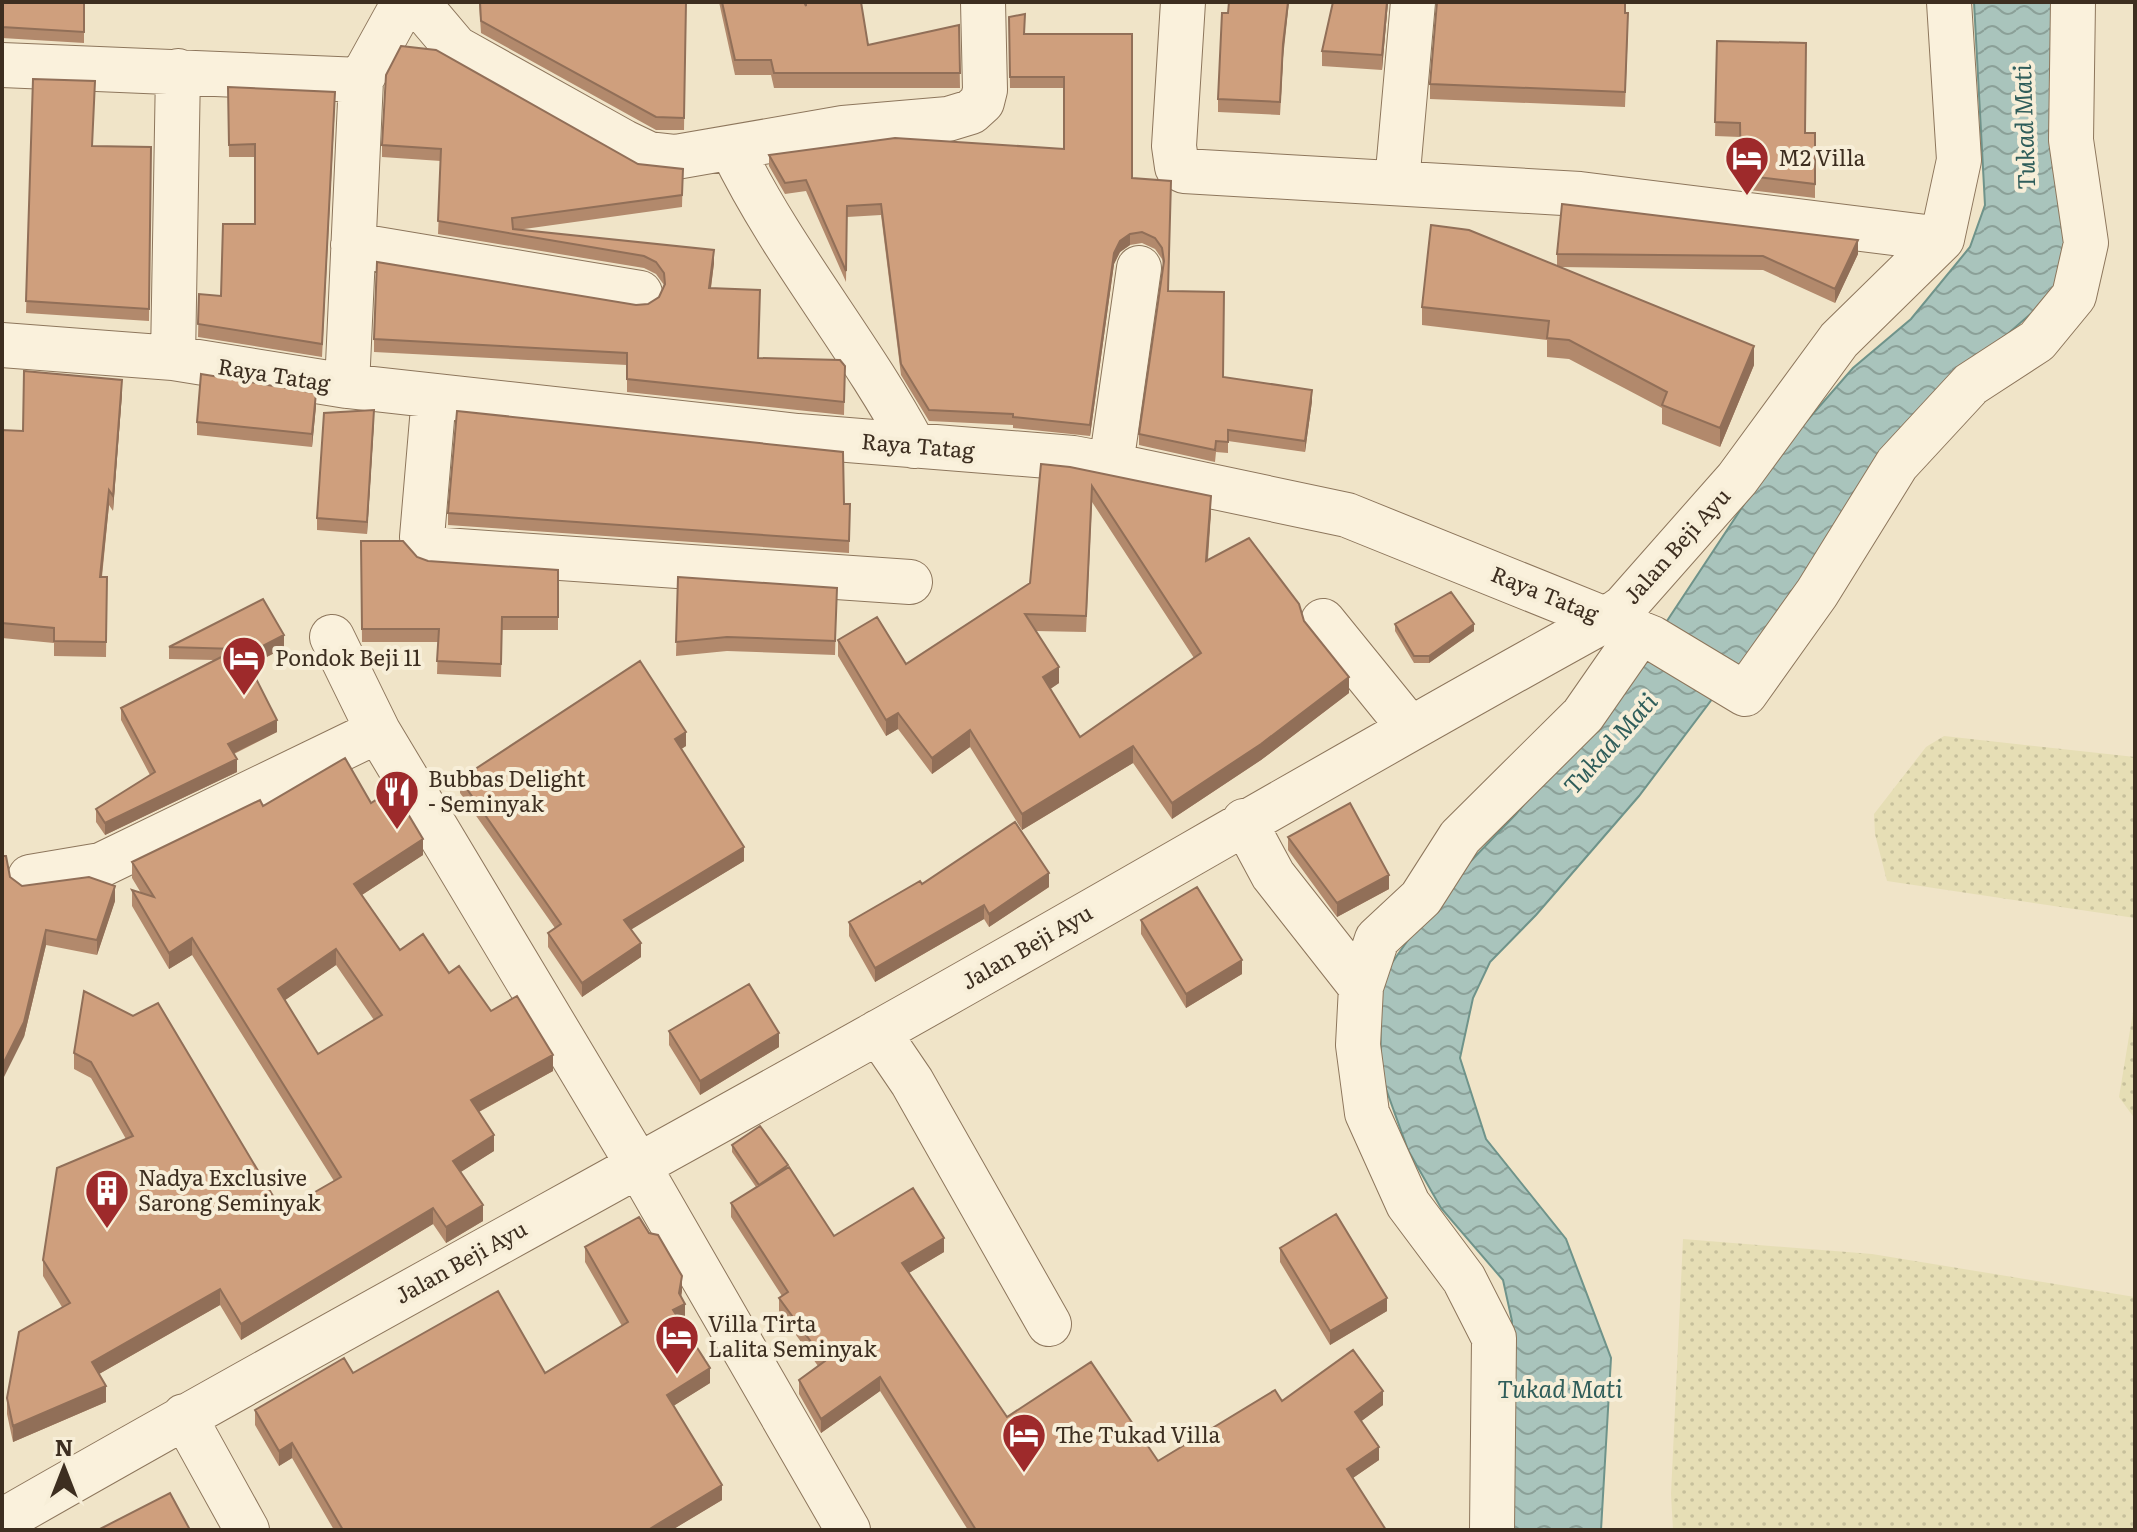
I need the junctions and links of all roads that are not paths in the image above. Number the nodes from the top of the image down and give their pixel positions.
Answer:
1 (983, 2) edge
2 (1183, 2) edge
3 (1413, 2) edge
4 (1949, 2) edge
5 (2073, 2) edge
6 (2, 65) edge
7 (178, 71) junction
8 (361, 80) junction
9 (732, 149) junction
10 (1397, 183) junction
11 (1942, 239) junction
12 (353, 245) junction
13 (1139, 268) dead end
14 (640, 293) dead end
15 (2, 345) edge
16 (173, 358) junction
17 (347, 386) junction
18 (434, 396) junction
19 (914, 446) junction
20 (1111, 465) junction
21 (910, 582) dead end
22 (1323, 621) dead end
23 (1633, 630) junction
24 (332, 637) dead end
25 (1409, 727) junction
26 (378, 731) junction
27 (1244, 821) junction
28 (30, 877) dead end
29 (1361, 987) junction
30 (878, 1032) junction
31 (638, 1165) junction
32 (1049, 1324) dead end
33 (184, 1416) junction
34 (6, 1509) edge
35 (247, 1530) edge
36 (848, 1530) edge
37 (1492, 1530) edge

1 - 9 street
2 - 10 street
3 - 10 street
4 - 11 street
5 - 23 street, Raya Tatag
6 - 7 street
7 - 8 street
7 - 16 street
8 - 9 street
8 - 12 street
9 - 19 street
10 - 11 street
11 - 23 street, Jalan Beji Ayu
12 - 14 street
12 - 17 street
13 - 20 street
15 - 16 street, Raya Tatag
16 - 17 street, Raya Tatag
17 - 18 street, Raya Tatag
18 - 19 street, Raya Tatag
18 - 21 street
19 - 20 street, Raya Tatag
20 - 23 street, Raya Tatag
22 - 25 street
23 - 25 street, Jalan Beji Ayu
23 - 29 street
24 - 26 street
25 - 27 street, Jalan Beji Ayu
26 - 28 street
26 - 31 street
27 - 29 street
27 - 30 street, Jalan Beji Ayu
29 - 37 street
30 - 31 street, Jalan Beji Ayu
30 - 32 street
31 - 33 street, Jalan Beji Ayu
31 - 36 street
33 - 34 street, Jalan Beji Ayu
33 - 35 street

